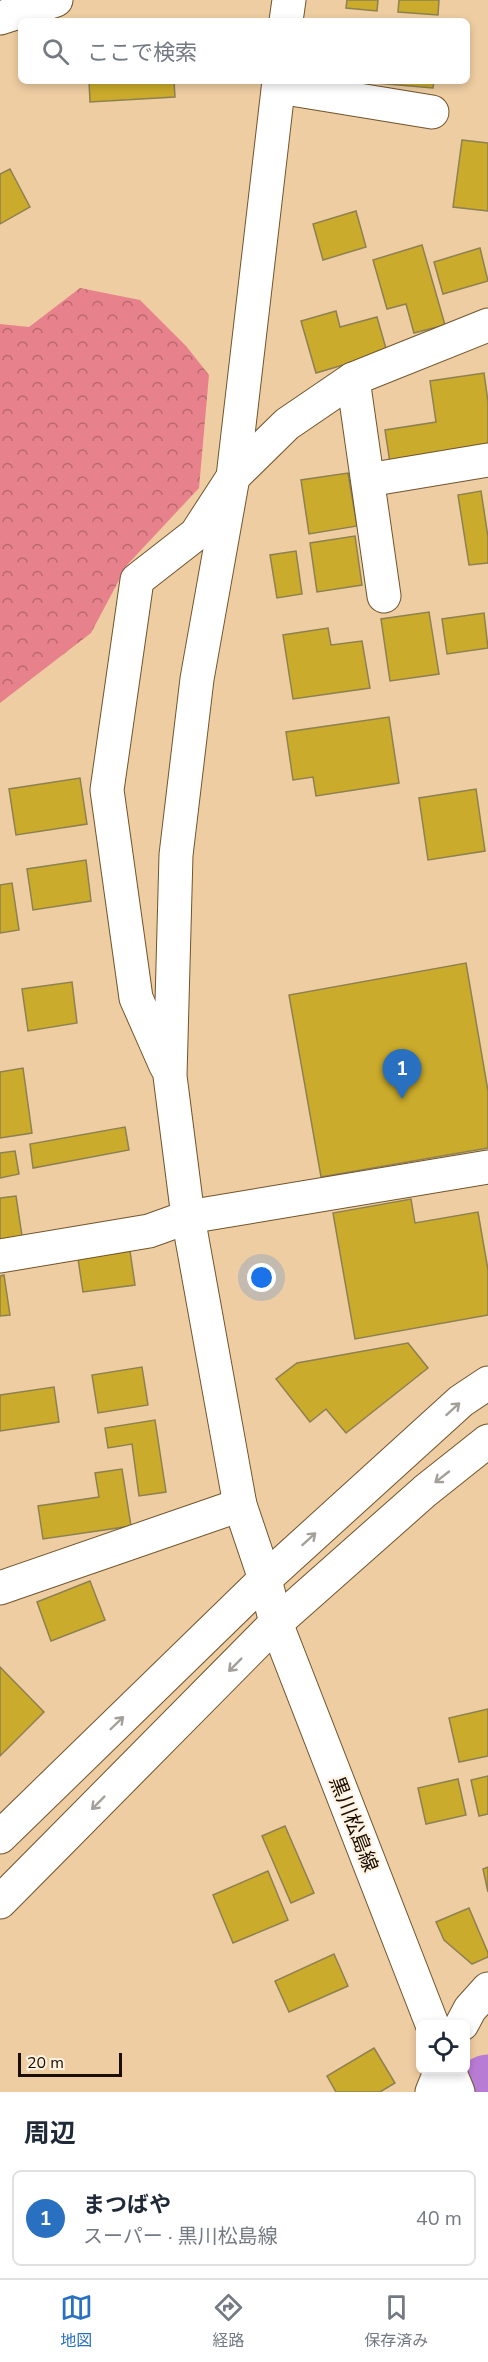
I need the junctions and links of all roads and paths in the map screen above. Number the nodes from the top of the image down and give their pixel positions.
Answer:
1 (56, 0) edge
2 (289, 0) edge
3 (0, 18) edge
4 (286, 18) edge
5 (279, 84) edge
6 (432, 112) dead end
7 (488, 325) edge
8 (353, 379) junction
9 (488, 460) edge
10 (233, 477) junction
11 (368, 480) junction
12 (384, 596) dead end
13 (170, 1076) junction
14 (488, 1167) edge
15 (188, 1217) junction
16 (0, 1256) edge
17 (488, 1383) edge
18 (488, 1441) edge
19 (240, 1505) junction
20 (265, 1579) junction
21 (0, 1588) edge
22 (276, 1623) junction
23 (0, 1837) edge
24 (0, 1902) edge
25 (488, 1989) edge
26 (430, 2020) edge
27 (464, 2020) edge
28 (439, 2074) edge
29 (451, 2074) edge
30 (432, 2092) edge
31 (458, 2092) edge

1 - 3 street
2 - 4 street
5 - 6 street
5 - 10 street
7 - 8 street
8 - 10 street
8 - 11 street
9 - 11 street
10 - 13 street
10 - 13 street
11 - 12 street
13 - 15 street, 黒川松島線
14 - 15 street
15 - 16 street
15 - 19 street, 黒川松島線
20 -> 17 street
18 -> 22 street
19 - 20 street, 黒川松島線
19 - 21 street
20 - 22 street, 黒川松島線
23 -> 20 street
22 -> 24 street
22 - 26 street, 黒川松島線
25 - 27 street
28 - 30 street
29 - 31 street

